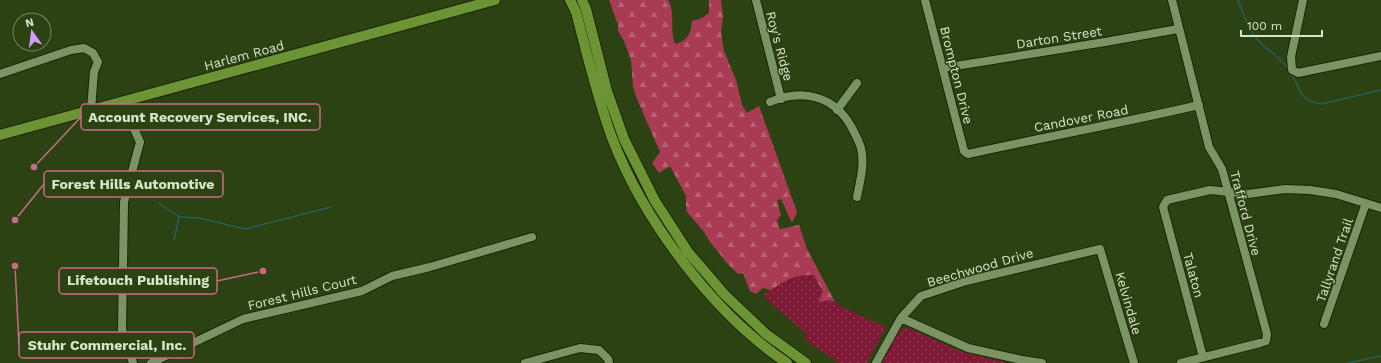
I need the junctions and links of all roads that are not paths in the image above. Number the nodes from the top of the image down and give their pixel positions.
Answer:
1 (495, 0) edge
2 (565, 0) edge
3 (570, 0) edge
4 (756, 0) edge
5 (925, 0) edge
6 (1172, 0) edge
7 (1303, 0) edge
8 (583, 5) edge
9 (1178, 29) junction
10 (1381, 56) edge
11 (943, 68) junction
12 (0, 74) edge
13 (857, 83) dead end
14 (782, 99) junction
15 (122, 102) junction
16 (770, 102) dead end
17 (1198, 105) junction
18 (91, 109) junction
19 (837, 110) junction
20 (2, 136) edge
21 (968, 154) joint
22 (1229, 193) junction
23 (857, 197) dead end
24 (1366, 203) junction
25 (1381, 208) edge
26 (532, 237) dead end
27 (1100, 249) joint
28 (901, 318) junction
29 (1324, 324) dead end
30 (1203, 357) junction
31 (133, 363) edge
32 (152, 363) edge
33 (525, 363) edge
34 (609, 363) edge
35 (787, 363) edge
36 (806, 363) edge
37 (876, 363) edge
38 (1042, 363) edge
39 (1134, 363) edge
40 (1181, 363) edge

1 - 15 main road, Harlem Road
2 - 8 main road
3 - 8 main road
4 - 14 street, Roy's Ridge
5 - 11 street, Brompton Drive
6 - 9 street, Trafford Drive
7 - 10 street
8 - 35 main road
8 - 36 main road
9 - 11 street, Darton Street
9 - 17 street, Trafford Drive
11 - 21 street, Brompton Drive
12 - 18 street
13 - 19 street
14 - 16 street
14 - 19 street
15 - 18 main road, Harlem Road
15 - 31 street
17 - 21 street, Candover Road
17 - 22 street, Trafford Drive
18 - 20 main road, Harlem Road
19 - 23 street
22 - 24 street
22 - 30 street, Trafford Drive
22 - 30 street, Talaton
24 - 25 street
24 - 29 street, Tallyrand Trail
26 - 32 street, Forest Hills Court
27 - 28 street, Beechwood Drive
27 - 39 street, Kelvindale
28 - 37 street, Beechwood Drive
28 - 38 street
30 - 40 street
33 - 34 street

